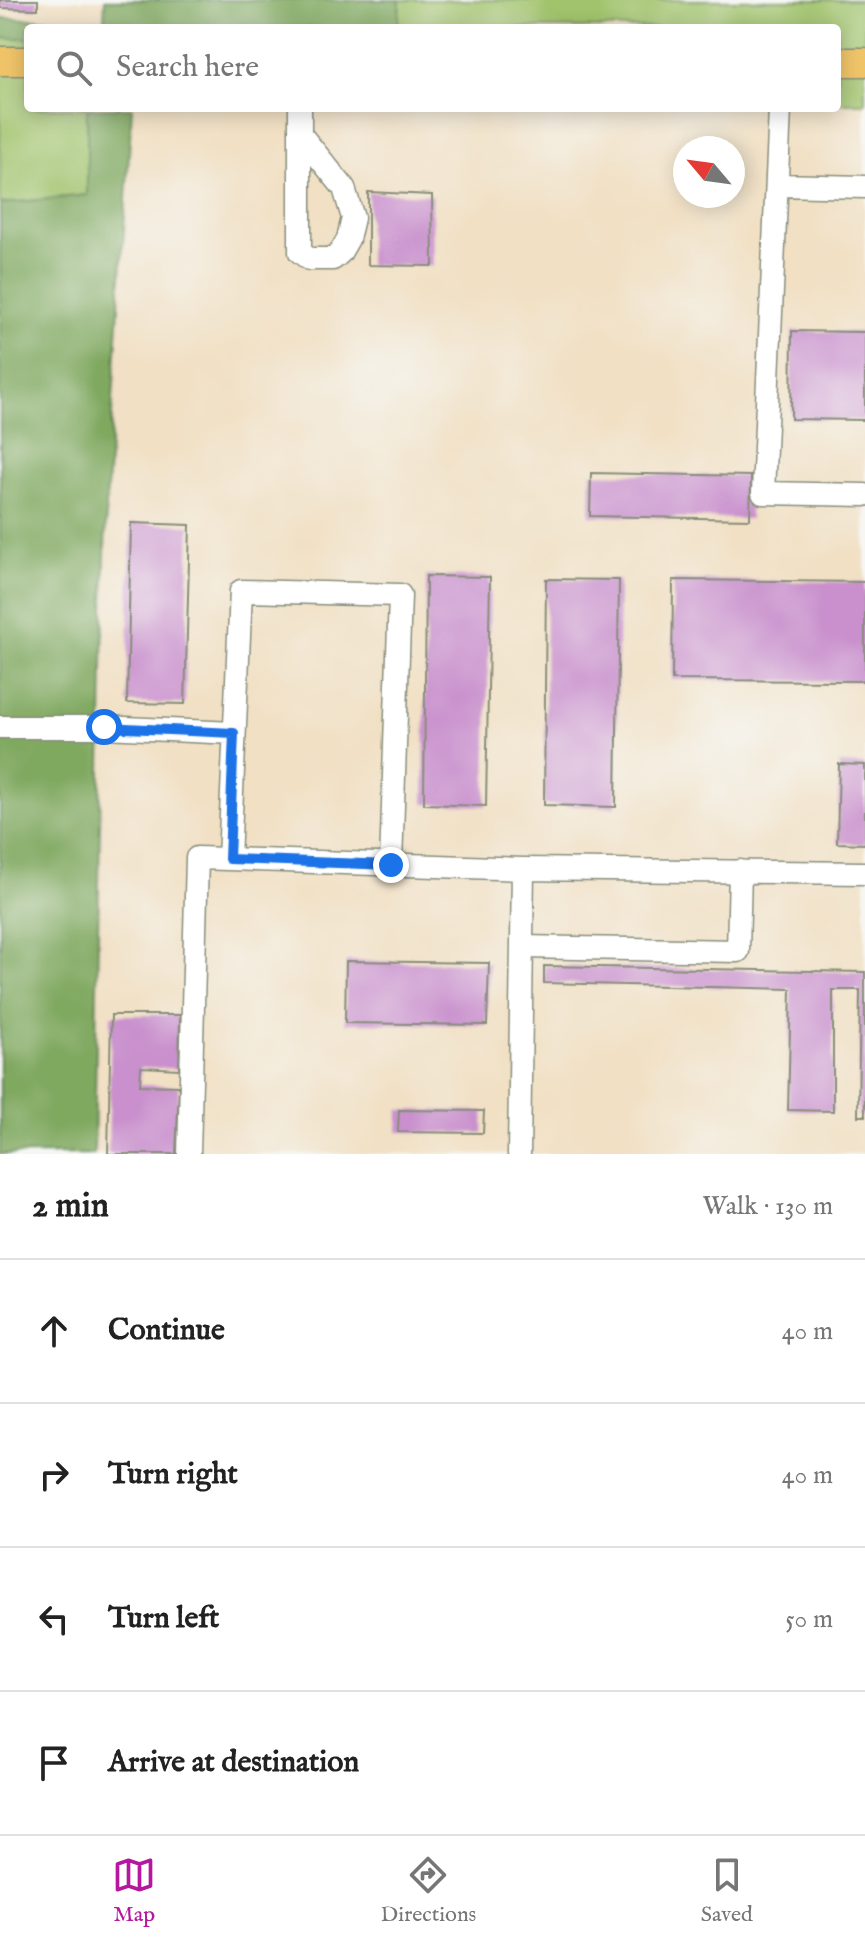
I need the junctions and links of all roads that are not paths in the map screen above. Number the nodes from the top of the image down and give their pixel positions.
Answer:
1 (0, 61) edge
2 (24, 61) edge
3 (841, 62) edge
4 (865, 62) edge
5 (300, 112) edge
6 (780, 112) edge
7 (300, 134) junction
8 (777, 185) junction
9 (865, 187) edge
10 (865, 495) edge
11 (0, 727) edge
12 (234, 733) junction
13 (229, 859) junction
14 (391, 865) junction
15 (523, 869) junction
16 (740, 871) junction
17 (865, 873) edge
18 (522, 947) junction
19 (189, 1154) edge
20 (519, 1154) edge

1 - 2 main road
3 - 4 main road
5 - 7 lane
6 - 8 lane
7 - 7 lane
8 - 9 lane
8 - 10 lane
11 - 12 lane
12 - 13 lane
12 - 14 lane
13 - 14 lane
13 - 19 lane
14 - 15 lane
15 - 16 lane
15 - 18 lane
16 - 17 lane
16 - 18 lane
18 - 20 lane

